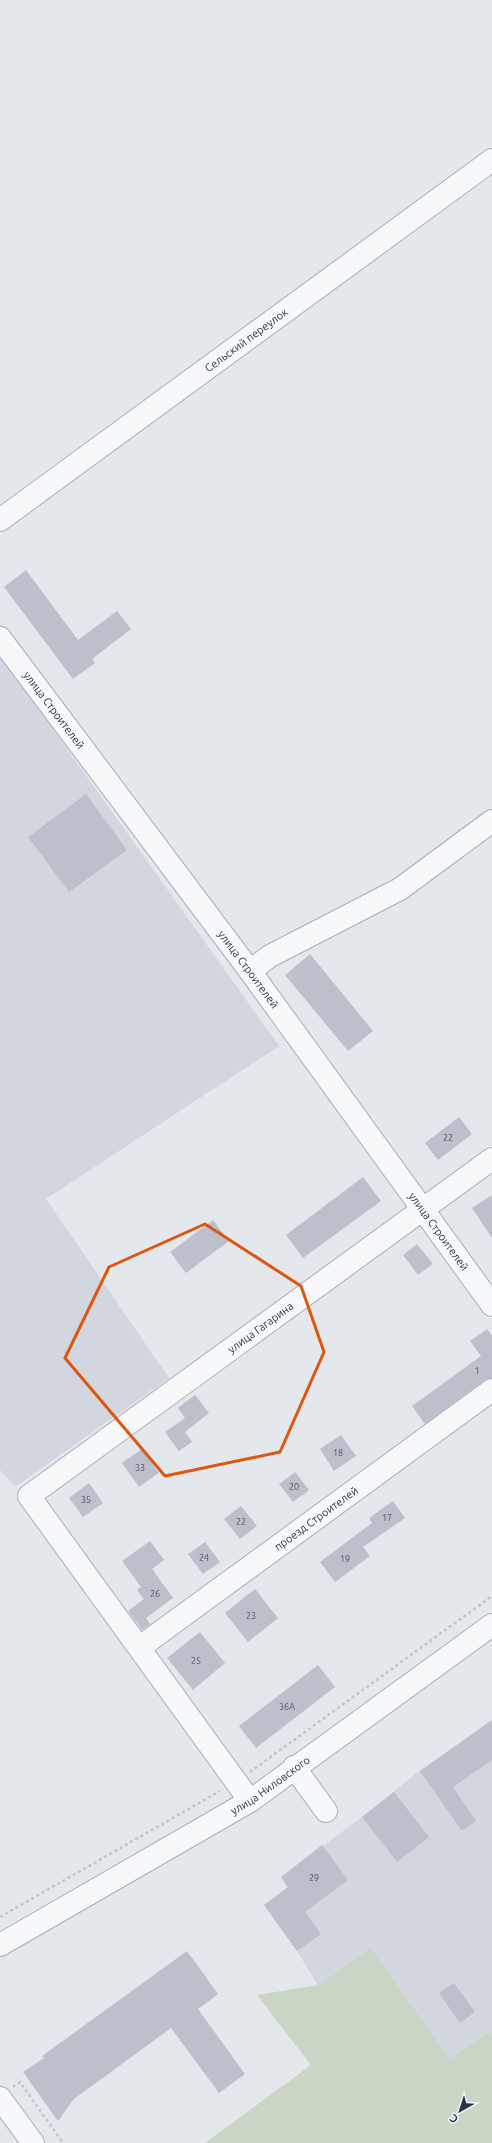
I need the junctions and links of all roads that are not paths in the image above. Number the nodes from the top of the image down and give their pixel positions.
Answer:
1 (492, 160) edge
2 (0, 520) edge
3 (0, 638) edge
4 (492, 821) edge
5 (250, 971) junction
6 (492, 1159) edge
7 (422, 1210) junction
8 (492, 1305) edge
9 (492, 1390) edge
10 (492, 1625) edge
11 (140, 1648) junction
12 (294, 1767) junction
13 (250, 1801) junction
14 (326, 1811) dead end
15 (35, 1923) junction
16 (0, 1945) edge
17 (0, 1949) edge
18 (3, 2094) edge
19 (33, 2143) edge

1 - 2 street, Сельский переулок
3 - 5 street, улица Строителей
4 - 5 street
5 - 7 street, улица Строителей
6 - 7 street, улица Гагарина
7 - 8 street, улица Строителей
7 - 11 street, улица Гагарина
9 - 11 street, проезд Строителей
10 - 12 street, улица Ниловского
11 - 13 street
12 - 13 street, улица Ниловского
12 - 14 street
13 - 15 street, улица Ниловского
15 - 16 street
15 - 17 street
18 - 19 street

